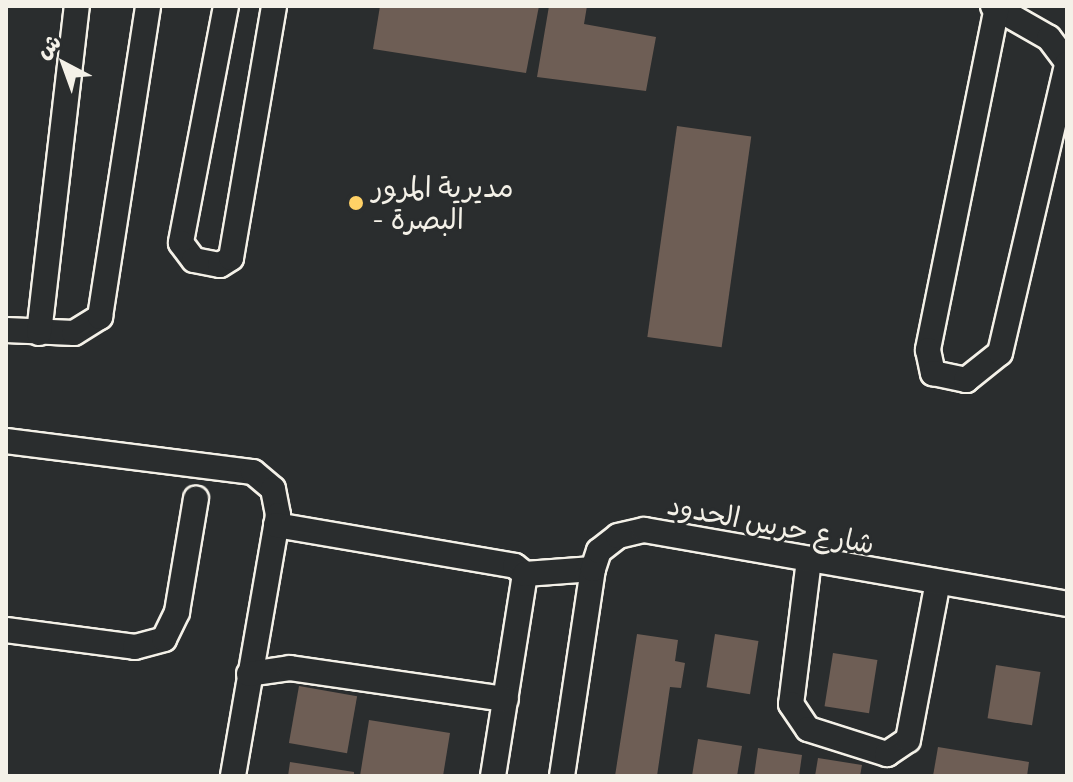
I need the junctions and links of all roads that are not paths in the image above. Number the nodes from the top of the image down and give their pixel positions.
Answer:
1 (77, 6) edge
2 (148, 6) edge
3 (226, 6) edge
4 (274, 6) edge
5 (995, 6) edge
6 (1067, 63) edge
7 (6, 330) edge
8 (39, 333) junction
9 (6, 441) edge
10 (196, 499) dead end
11 (276, 525) junction
12 (809, 560) junction
13 (593, 569) junction
14 (525, 574) junction
15 (937, 586) junction
16 (1067, 604) edge
17 (6, 630) edge
18 (249, 674) junction
19 (506, 699) junction
20 (233, 776) edge
21 (493, 776) edge
22 (562, 776) edge

1 - 8 street
2 - 8 street
3 - 4 street
5 - 6 street
5 - 6 street
7 - 8 street
9 - 11 street
10 - 17 street
11 - 14 street
11 - 18 street
12 - 13 street, شارع حرس الحدود
12 - 15 street, شارع حرس الحدود
12 - 15 street
13 - 14 street
13 - 22 street, شارع حرس الحدود
14 - 19 street
15 - 16 street, شارع حرس الحدود
18 - 19 street
18 - 20 street
19 - 21 street

